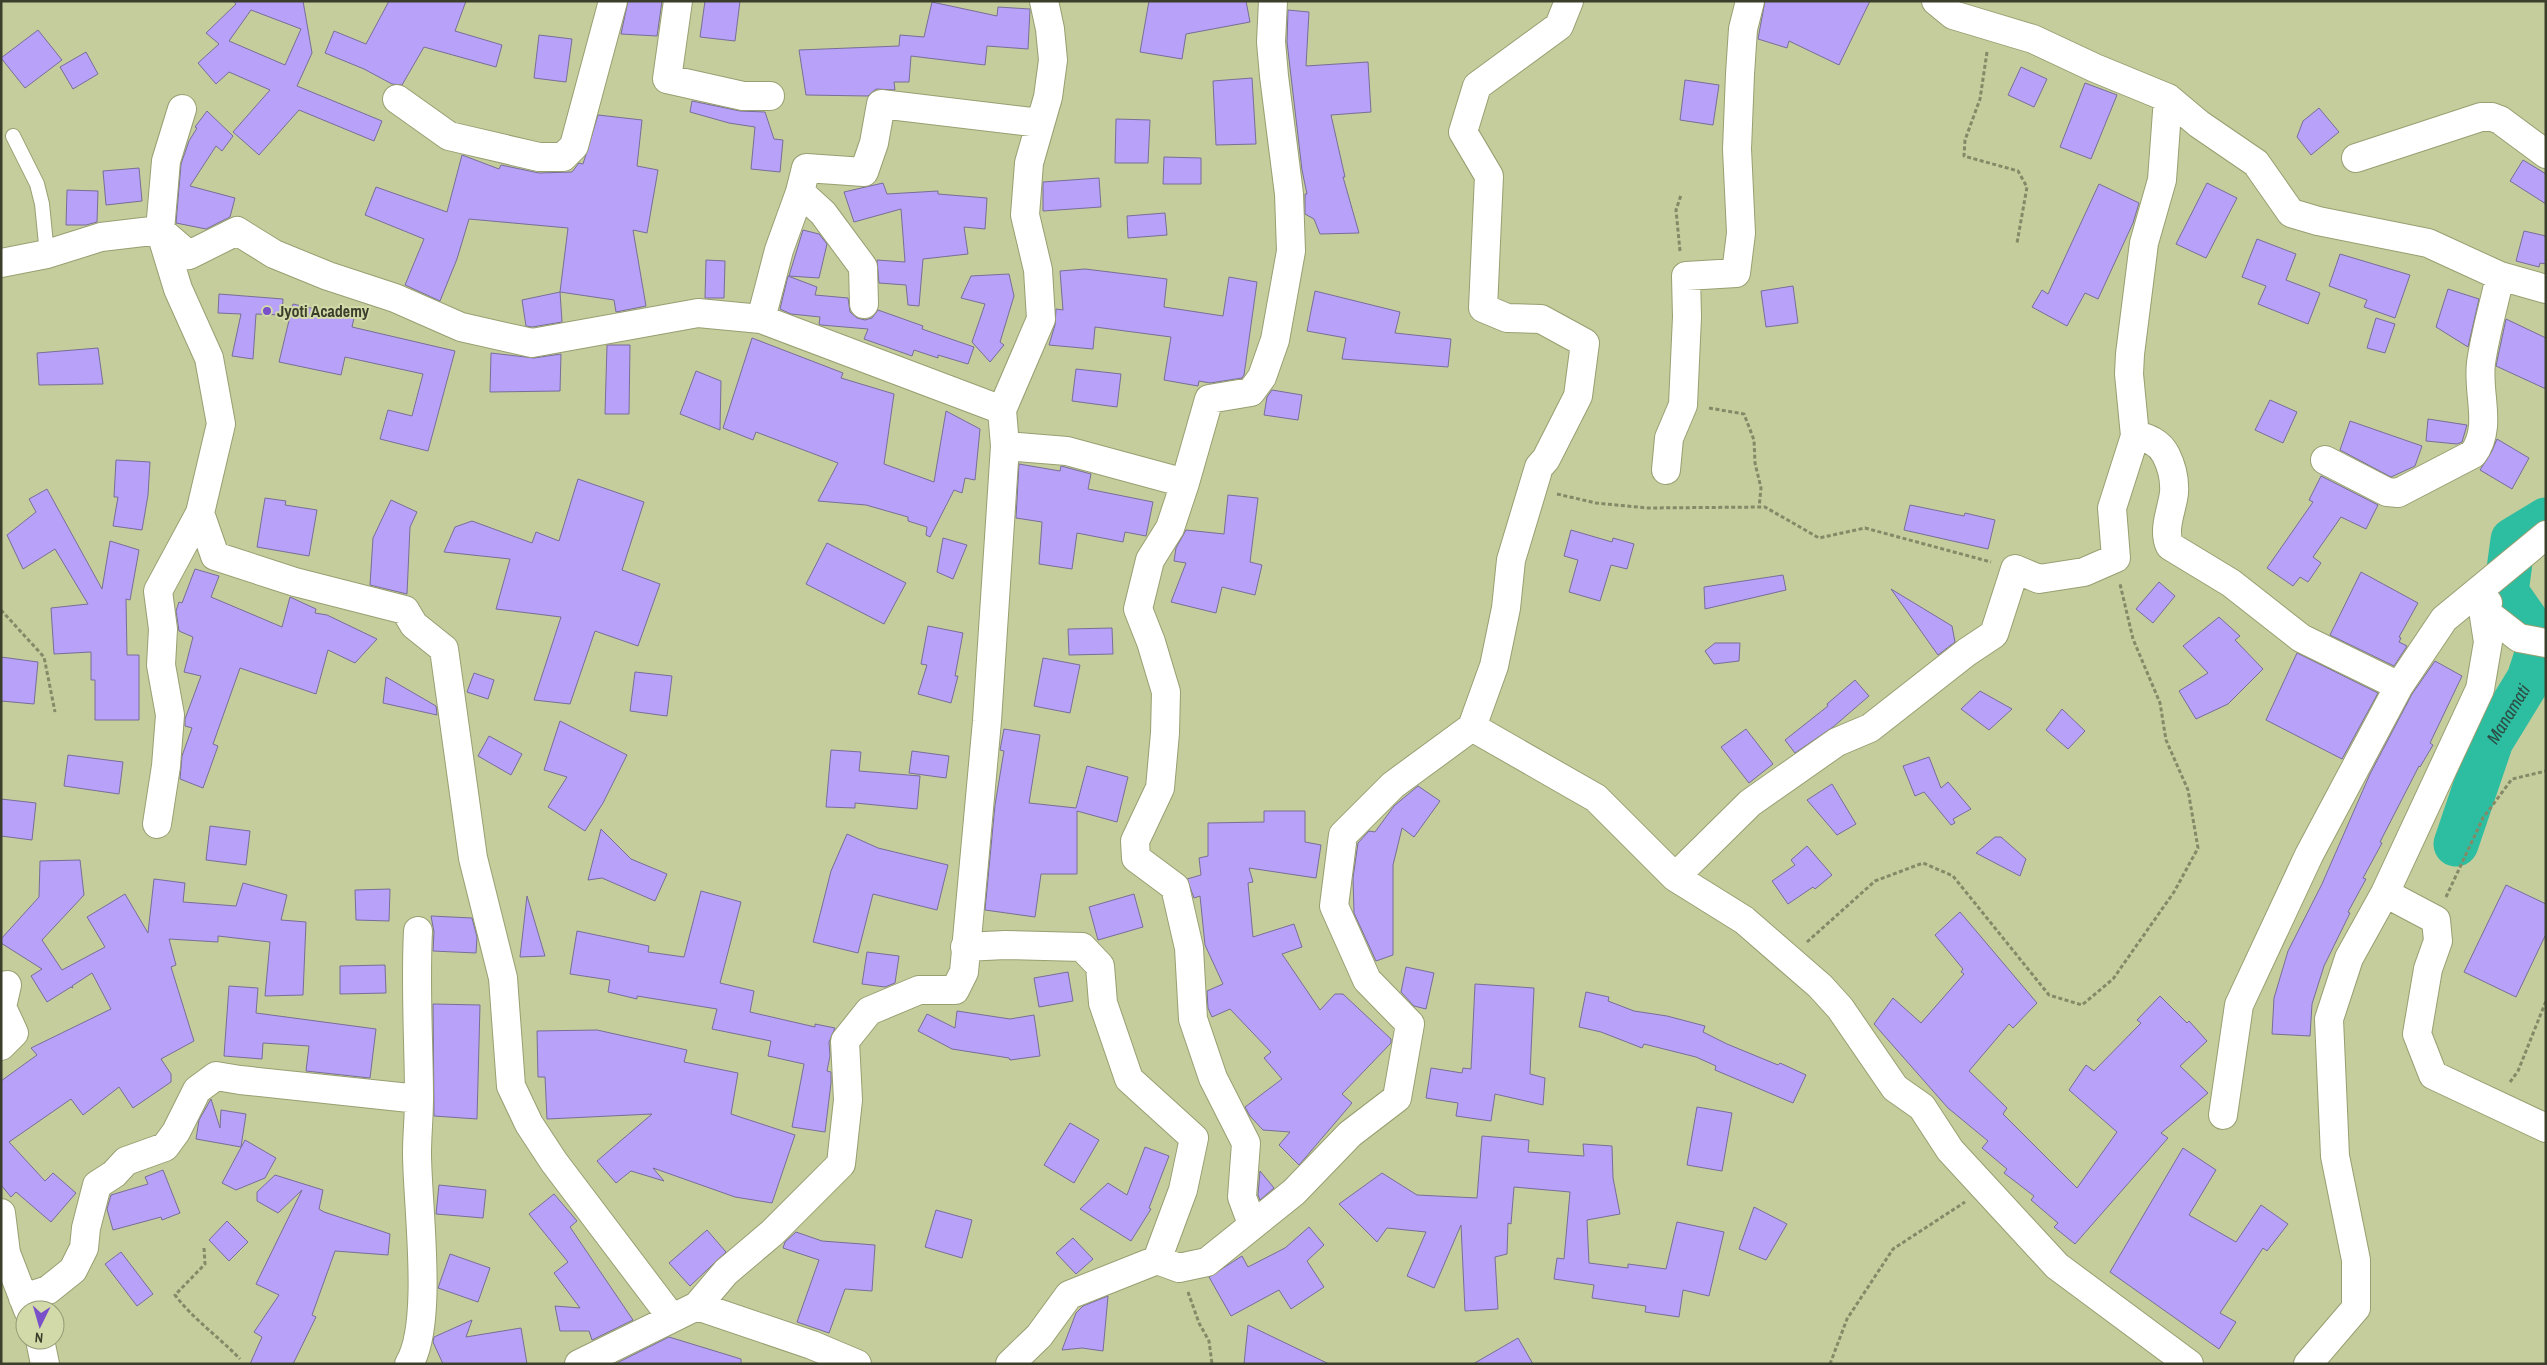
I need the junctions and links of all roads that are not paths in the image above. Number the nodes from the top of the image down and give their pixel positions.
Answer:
1 (613, 1) edge
2 (678, 1) edge
3 (1044, 1) edge
4 (1273, 1) edge
5 (1569, 1) edge
6 (1750, 1) edge
7 (1936, 1) edge
8 (770, 96) dead end
9 (2168, 98) junction
10 (397, 99) dead end
11 (182, 109) dead end
12 (1040, 122) junction
13 (13, 136) dead end
14 (2546, 154) edge
15 (2356, 158) dead end
16 (800, 192) junction
17 (160, 230) junction
18 (48, 254) junction
19 (1, 263) edge
20 (2500, 276) junction
21 (2546, 289) edge
22 (864, 304) dead end
23 (761, 319) junction
24 (1002, 410) junction
25 (2135, 436) junction
26 (1005, 446) junction
27 (2324, 460) dead end
28 (1666, 470) dead end
29 (1185, 483) junction
30 (200, 513) junction
31 (2546, 535) edge
32 (2524, 554) junction
33 (2483, 610) junction
34 (2546, 643) edge
35 (2399, 686) junction
36 (1472, 727) junction
37 (157, 824) dead end
38 (1675, 877) junction
39 (2386, 893) junction
40 (418, 932) dead end
41 (965, 947) junction
42 (7, 985) dead end
43 (1, 1046) edge
44 (419, 1099) junction
45 (2223, 1115) dead end
46 (2546, 1128) edge
47 (1, 1213) edge
48 (1252, 1224) junction
49 (1157, 1260) junction
50 (24, 1300) edge
51 (32, 1300) edge
52 (697, 1306) junction
53 (672, 1318) junction
54 (1038, 1336) junction
55 (42, 1350) edge
56 (414, 1360) edge
57 (45, 1364) edge
58 (579, 1364) edge
59 (857, 1364) edge
60 (1010, 1364) edge
61 (1040, 1364) edge
62 (2189, 1364) edge
63 (2308, 1364) edge

1 - 10 street
2 - 8 street
3 - 12 street
4 - 29 street
5 - 36 street
6 - 28 street
7 - 9 street
9 - 20 street
9 - 25 street
11 - 17 street
12 - 16 street
12 - 24 street
13 - 18 lane
14 - 15 street
16 - 22 street
16 - 23 street
17 - 18 street
17 - 23 street
17 - 30 street
18 - 19 street
20 - 21 street
20 - 27 street
23 - 24 street
24 - 26 street
25 - 35 street
25 - 38 street
26 - 29 street
26 - 41 street
29 - 48 street
30 - 37 street
30 - 53 street
31 - 32 street
32 - 33 street
32 - 35 street
33 - 34 street
33 - 39 street
35 - 45 street
36 - 38 street
36 - 48 street
38 - 62 street
39 - 46 street
39 - 63 street
40 - 44 street
41 - 49 street
41 - 52 street
42 - 43 street
44 - 51 street
44 - 56 street
47 - 50 street
48 - 49 street
49 - 54 street
52 - 53 street
52 - 59 street
53 - 58 street
54 - 60 street
54 - 61 street
55 - 57 street

